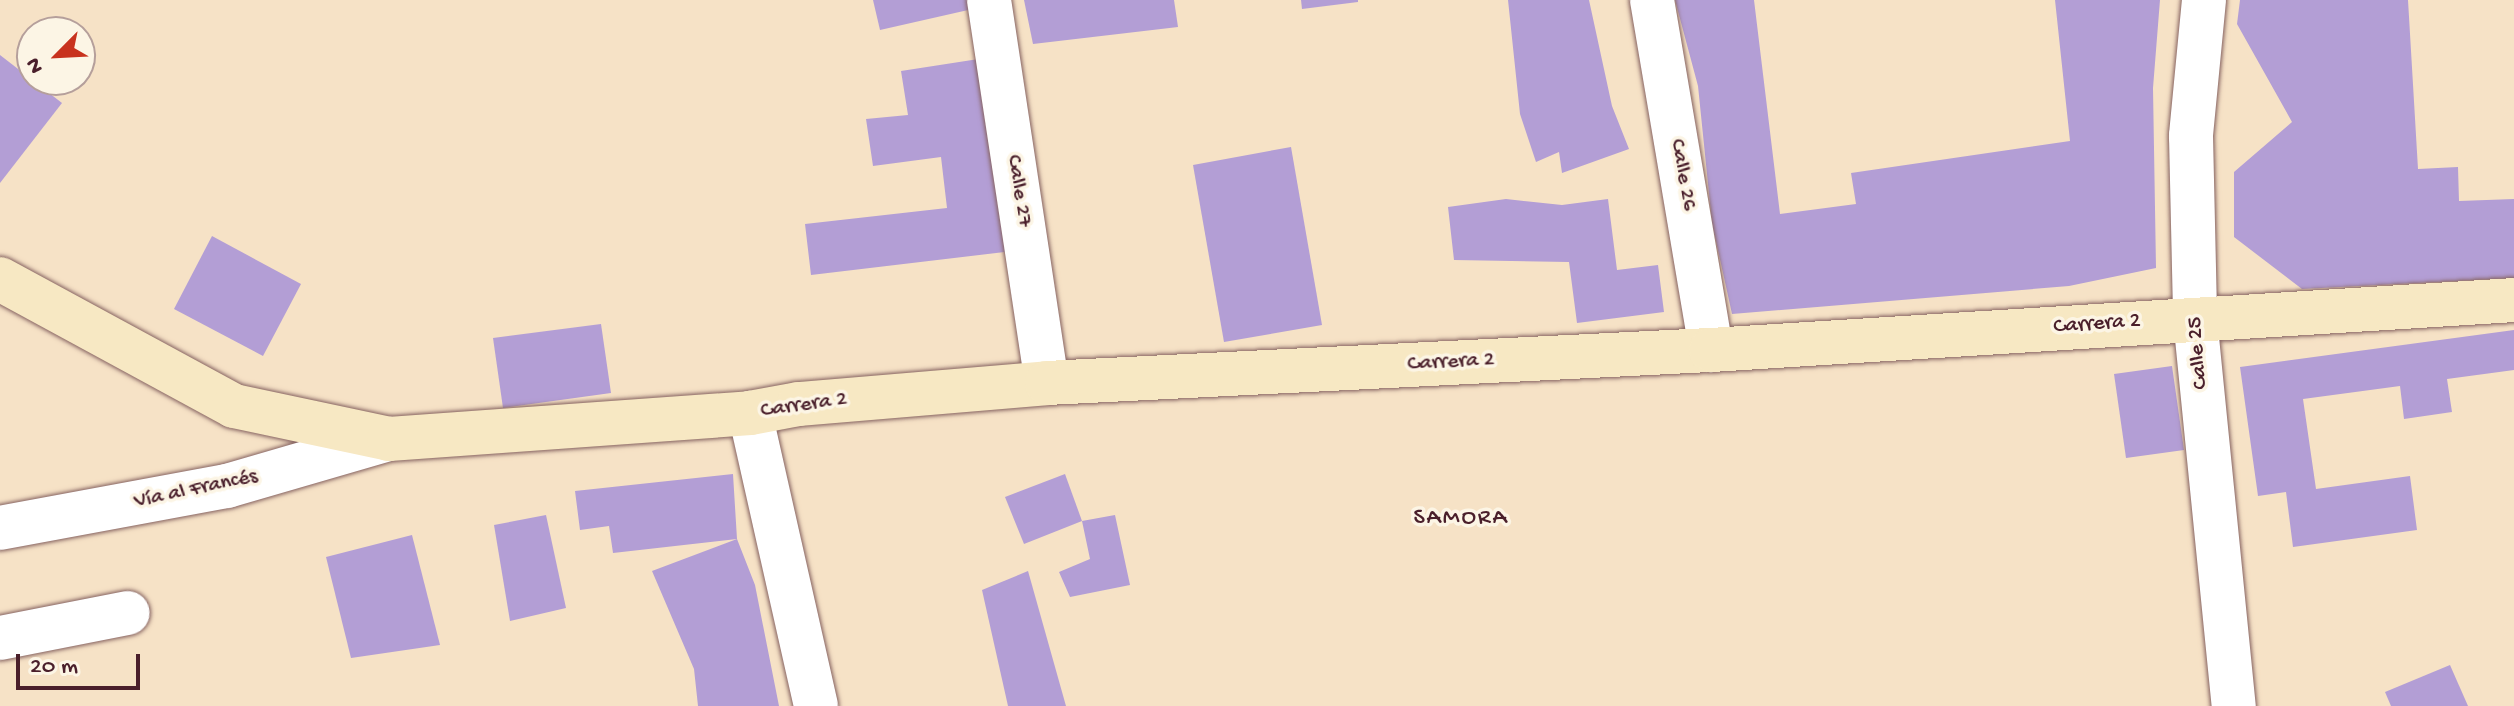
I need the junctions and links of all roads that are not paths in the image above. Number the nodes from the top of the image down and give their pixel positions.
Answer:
1 (989, 0) edge
2 (1652, 0) edge
3 (2204, 0) edge
4 (0, 279) edge
5 (2514, 300) edge
6 (2195, 318) junction
7 (1711, 350) junction
8 (1047, 383) junction
9 (750, 413) junction
10 (389, 439) junction
11 (0, 528) edge
12 (128, 613) dead end
13 (0, 638) edge
14 (816, 706) edge
15 (2234, 706) edge

1 - 8 street, Calle 27
2 - 7 street, Calle 26
3 - 6 street, Calle 25
4 - 10 street, Carrera 2
5 - 6 street, Carrera 2
6 - 7 street, Carrera 2
6 - 15 street, Calle 25
7 - 8 street, Carrera 2
8 - 9 street, Carrera 2
9 - 10 street, Carrera 2
9 - 14 street
10 - 11 street, Vía al Francés
12 - 13 street

